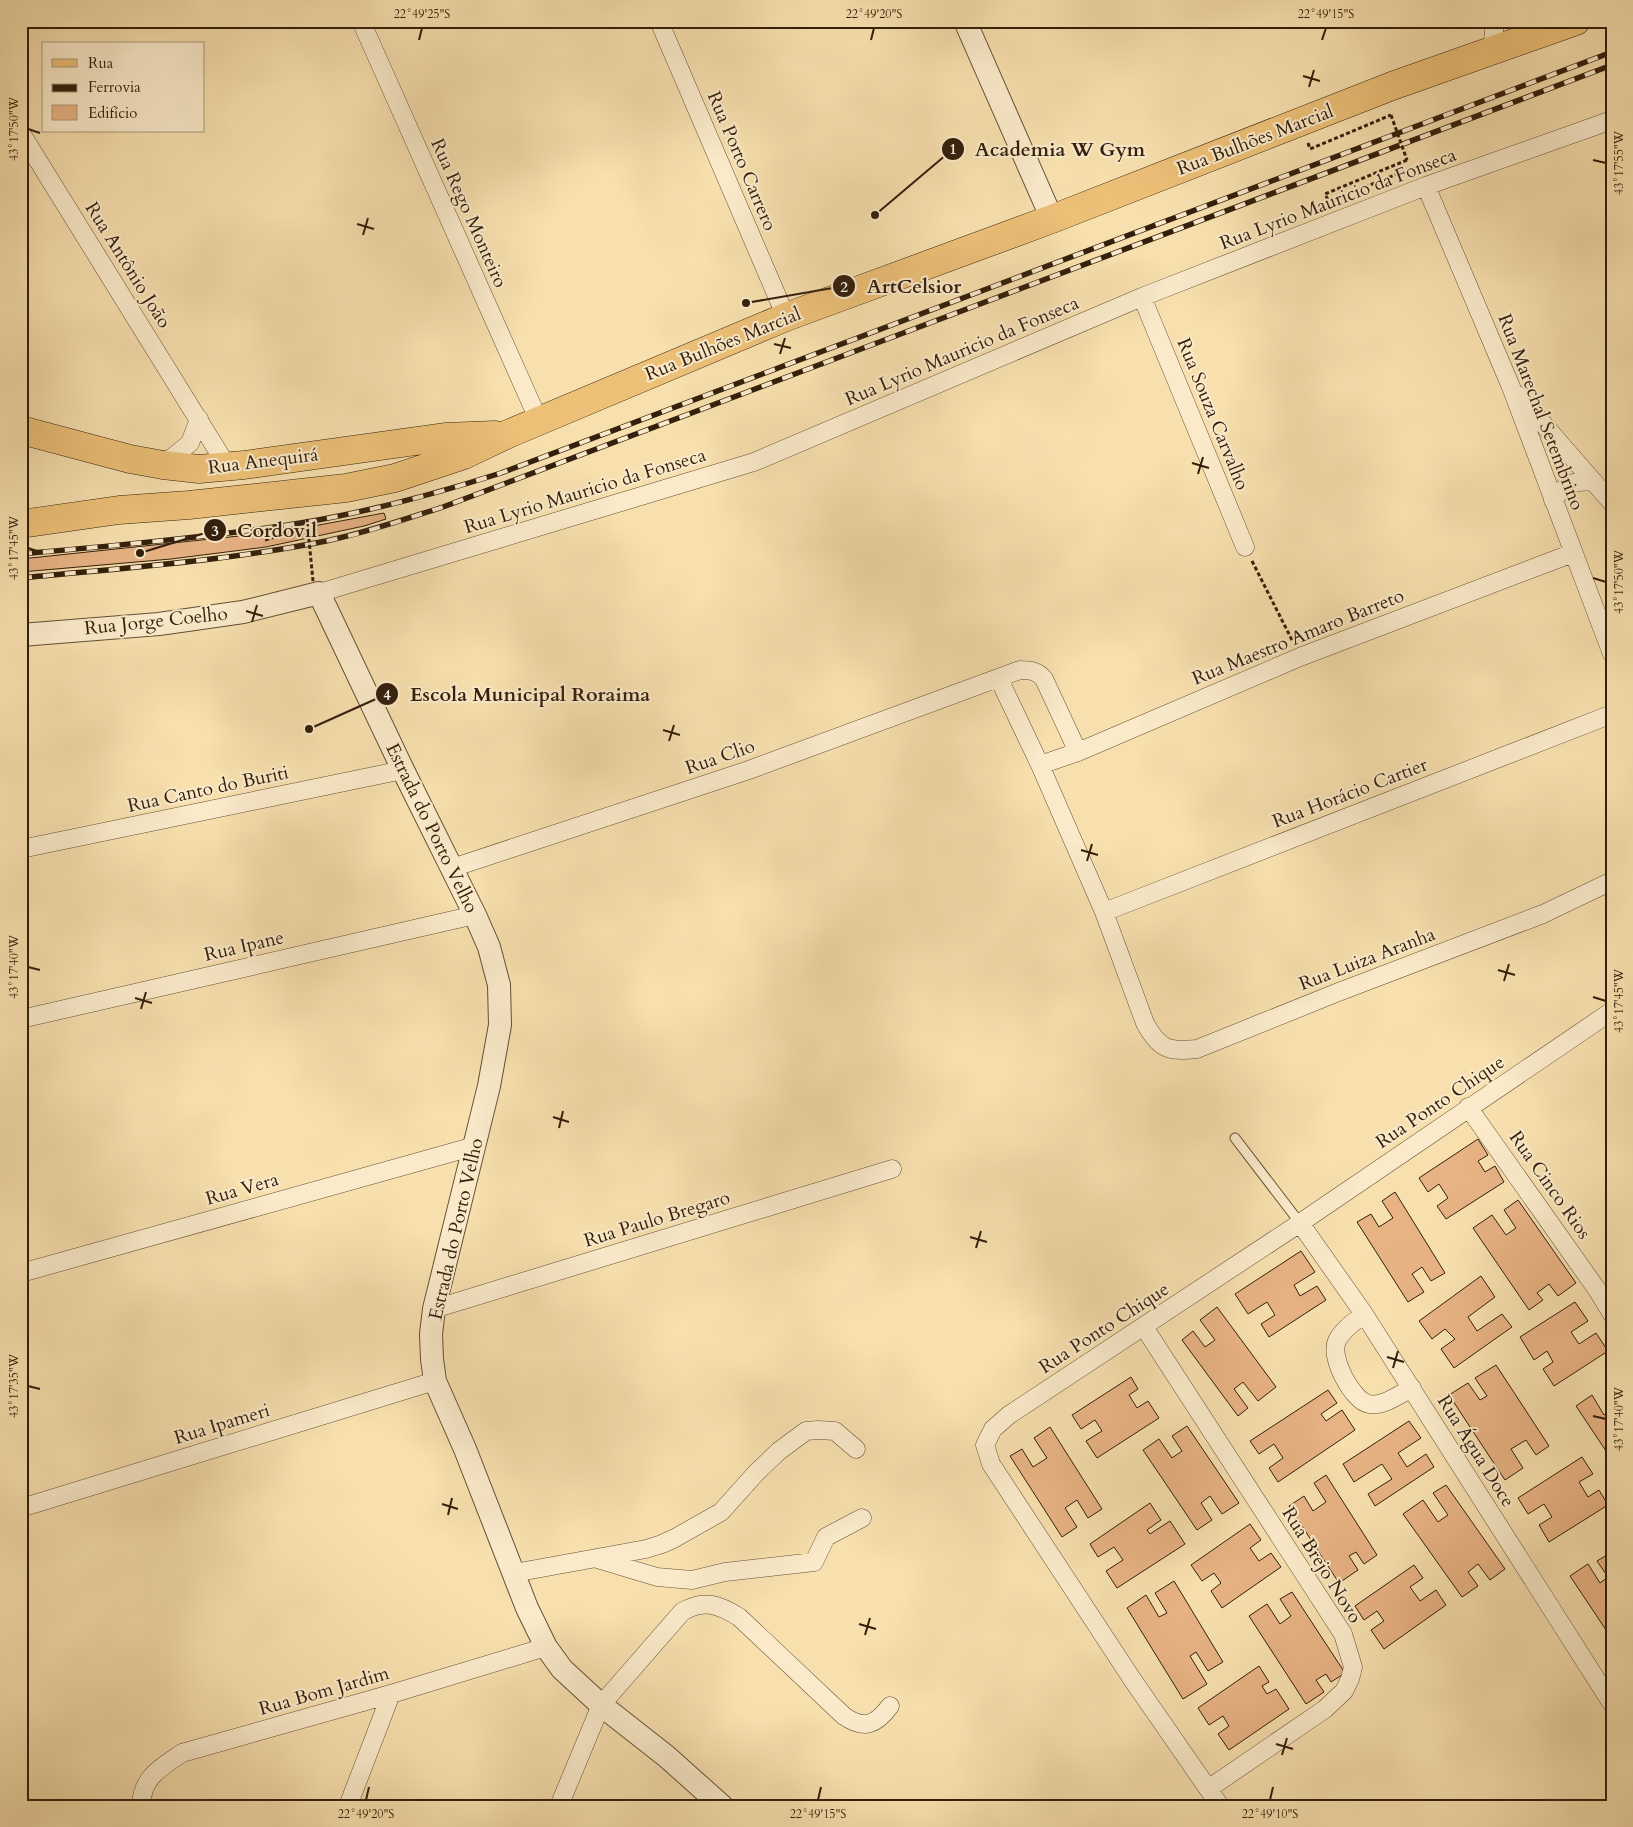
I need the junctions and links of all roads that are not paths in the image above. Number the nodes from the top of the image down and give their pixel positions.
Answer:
1 (361, 21) edge
2 (658, 21) edge
3 (965, 21) edge
4 (1495, 21) edge
5 (1576, 21) edge
6 (1492, 52) junction
7 (1612, 120) edge
8 (21, 133) edge
9 (1432, 184) junction
10 (1052, 219) junction
11 (1142, 297) junction
12 (786, 317) junction
13 (1511, 388) junction
14 (198, 419) junction
15 (538, 421) junction
16 (21, 430) edge
17 (508, 434) junction
18 (163, 465) junction
19 (228, 466) junction
20 (1594, 482) junction
21 (1553, 500) junction
22 (1612, 503) edge
23 (21, 524) edge
24 (1245, 547) road end
25 (1572, 553) junction
26 (316, 587) junction
27 (21, 635) edge
28 (1612, 654) edge
29 (999, 679) junction
30 (1612, 714) edge
31 (1078, 752) junction
32 (1040, 765) junction
33 (403, 770) junction
34 (21, 849) edge
35 (452, 868) junction
36 (1612, 881) edge
37 (1104, 912) junction
38 (475, 915) junction
39 (1612, 1012) edge
40 (21, 1018) edge
41 (1468, 1107) junction
42 (1235, 1138) dead end
43 (475, 1146) junction
44 (892, 1169) dead end
45 (1300, 1223) junction
46 (21, 1273) edge
47 (434, 1309) junction
48 (1364, 1314) junction
49 (1612, 1314) edge
50 (1144, 1327) junction
51 (435, 1381) junction
52 (1412, 1388) junction
53 (856, 1449) dead end
54 (21, 1508) edge
55 (862, 1518) dead end
56 (594, 1558) junction
57 (514, 1573) junction
58 (546, 1647) junction
59 (391, 1694) junction
60 (1612, 1704) edge
61 (601, 1705) junction
62 (890, 1706) dead end
63 (1208, 1789) junction
64 (141, 1806) edge
65 (348, 1806) edge
66 (559, 1806) edge
67 (722, 1806) edge
68 (1220, 1806) edge

1 - 15 street, Rua Rego Monteiro
2 - 12 street, Rua Porto Carrero
3 - 10 street
4 - 6 street
5 - 6 main road, Rua Bulhões Marcial
6 - 10 main road, Rua Bulhões Marcial
7 - 9 street, Rua Lyrio Mauricio da Fonseca
8 - 14 street, Rua Antônio João
9 - 11 street, Rua Lyrio Mauricio da Fonseca
9 - 13 street, Rua Marechal Setembrino
10 - 12 main road, Rua Bulhões Marcial
11 - 24 street, Rua Souza Carvalho
11 - 26 street, Rua Lyrio Mauricio da Fonseca
12 - 15 main road, Rua Bulhões Marcial
13 - 20 street
13 - 21 street, Rua Marechal Setembrino
14 - 18 street
14 - 19 street, Rua Antônio João
15 - 17 main road, Rua Bulhões Marcial
16 - 18 main road, Rua Anequirá
17 - 19 main road, Rua Anequirá
17 - 23 main road, Rua Bulhões Marcial
18 - 19 main road, Rua Anequirá
20 - 21 street
20 - 22 street
21 - 25 street, Rua Marechal Setembrino
25 - 28 street, Rua Marechal Setembrino
25 - 31 street, Rua Maestro Amaro Barreto
26 - 27 street, Rua Jorge Coelho
26 - 33 street, Estrada do Porto Velho
29 - 31 street, Rua Clio
29 - 32 street, Rua Luiza Aranha
29 - 35 street, Rua Clio
30 - 37 street, Rua Horácio Cartier
31 - 32 street, Rua Maestro Amaro Barreto
32 - 37 street, Rua Luiza Aranha
33 - 34 street, Rua Canto do Buriti
33 - 35 street, Estrada do Porto Velho
35 - 38 street, Estrada do Porto Velho
36 - 37 street, Rua Luiza Aranha
38 - 40 street, Rua Ipane
38 - 43 street, Estrada do Porto Velho
39 - 41 street, Rua Ponto Chique
41 - 45 street, Rua Ponto Chique
41 - 49 street, Rua Cinco Rios
42 - 45 lane
43 - 46 street, Rua Vera
43 - 47 street, Estrada do Porto Velho
44 - 47 street, Rua Paulo Bregaro
45 - 48 street, Rua Água Doce
45 - 50 street, Rua Ponto Chique
47 - 51 street, Estrada do Porto Velho
48 - 52 street, Rua Água Doce
48 - 52 street
50 - 63 street, Rua Brejo Novo
50 - 63 street, Rua Ponto Chique
51 - 54 street, Rua Ipameri
51 - 57 street, Estrada do Porto Velho
52 - 60 street, Rua Água Doce
53 - 56 street
55 - 56 street
56 - 57 street
57 - 58 street, Estrada do Porto Velho
58 - 59 street, Rua Bom Jardim
58 - 61 street, Estrada do Porto Velho
59 - 64 street, Rua Bom Jardim
59 - 65 street
61 - 62 street
61 - 66 street
61 - 67 street, Estrada do Porto Velho
63 - 68 street, Rua Ponto Chique

